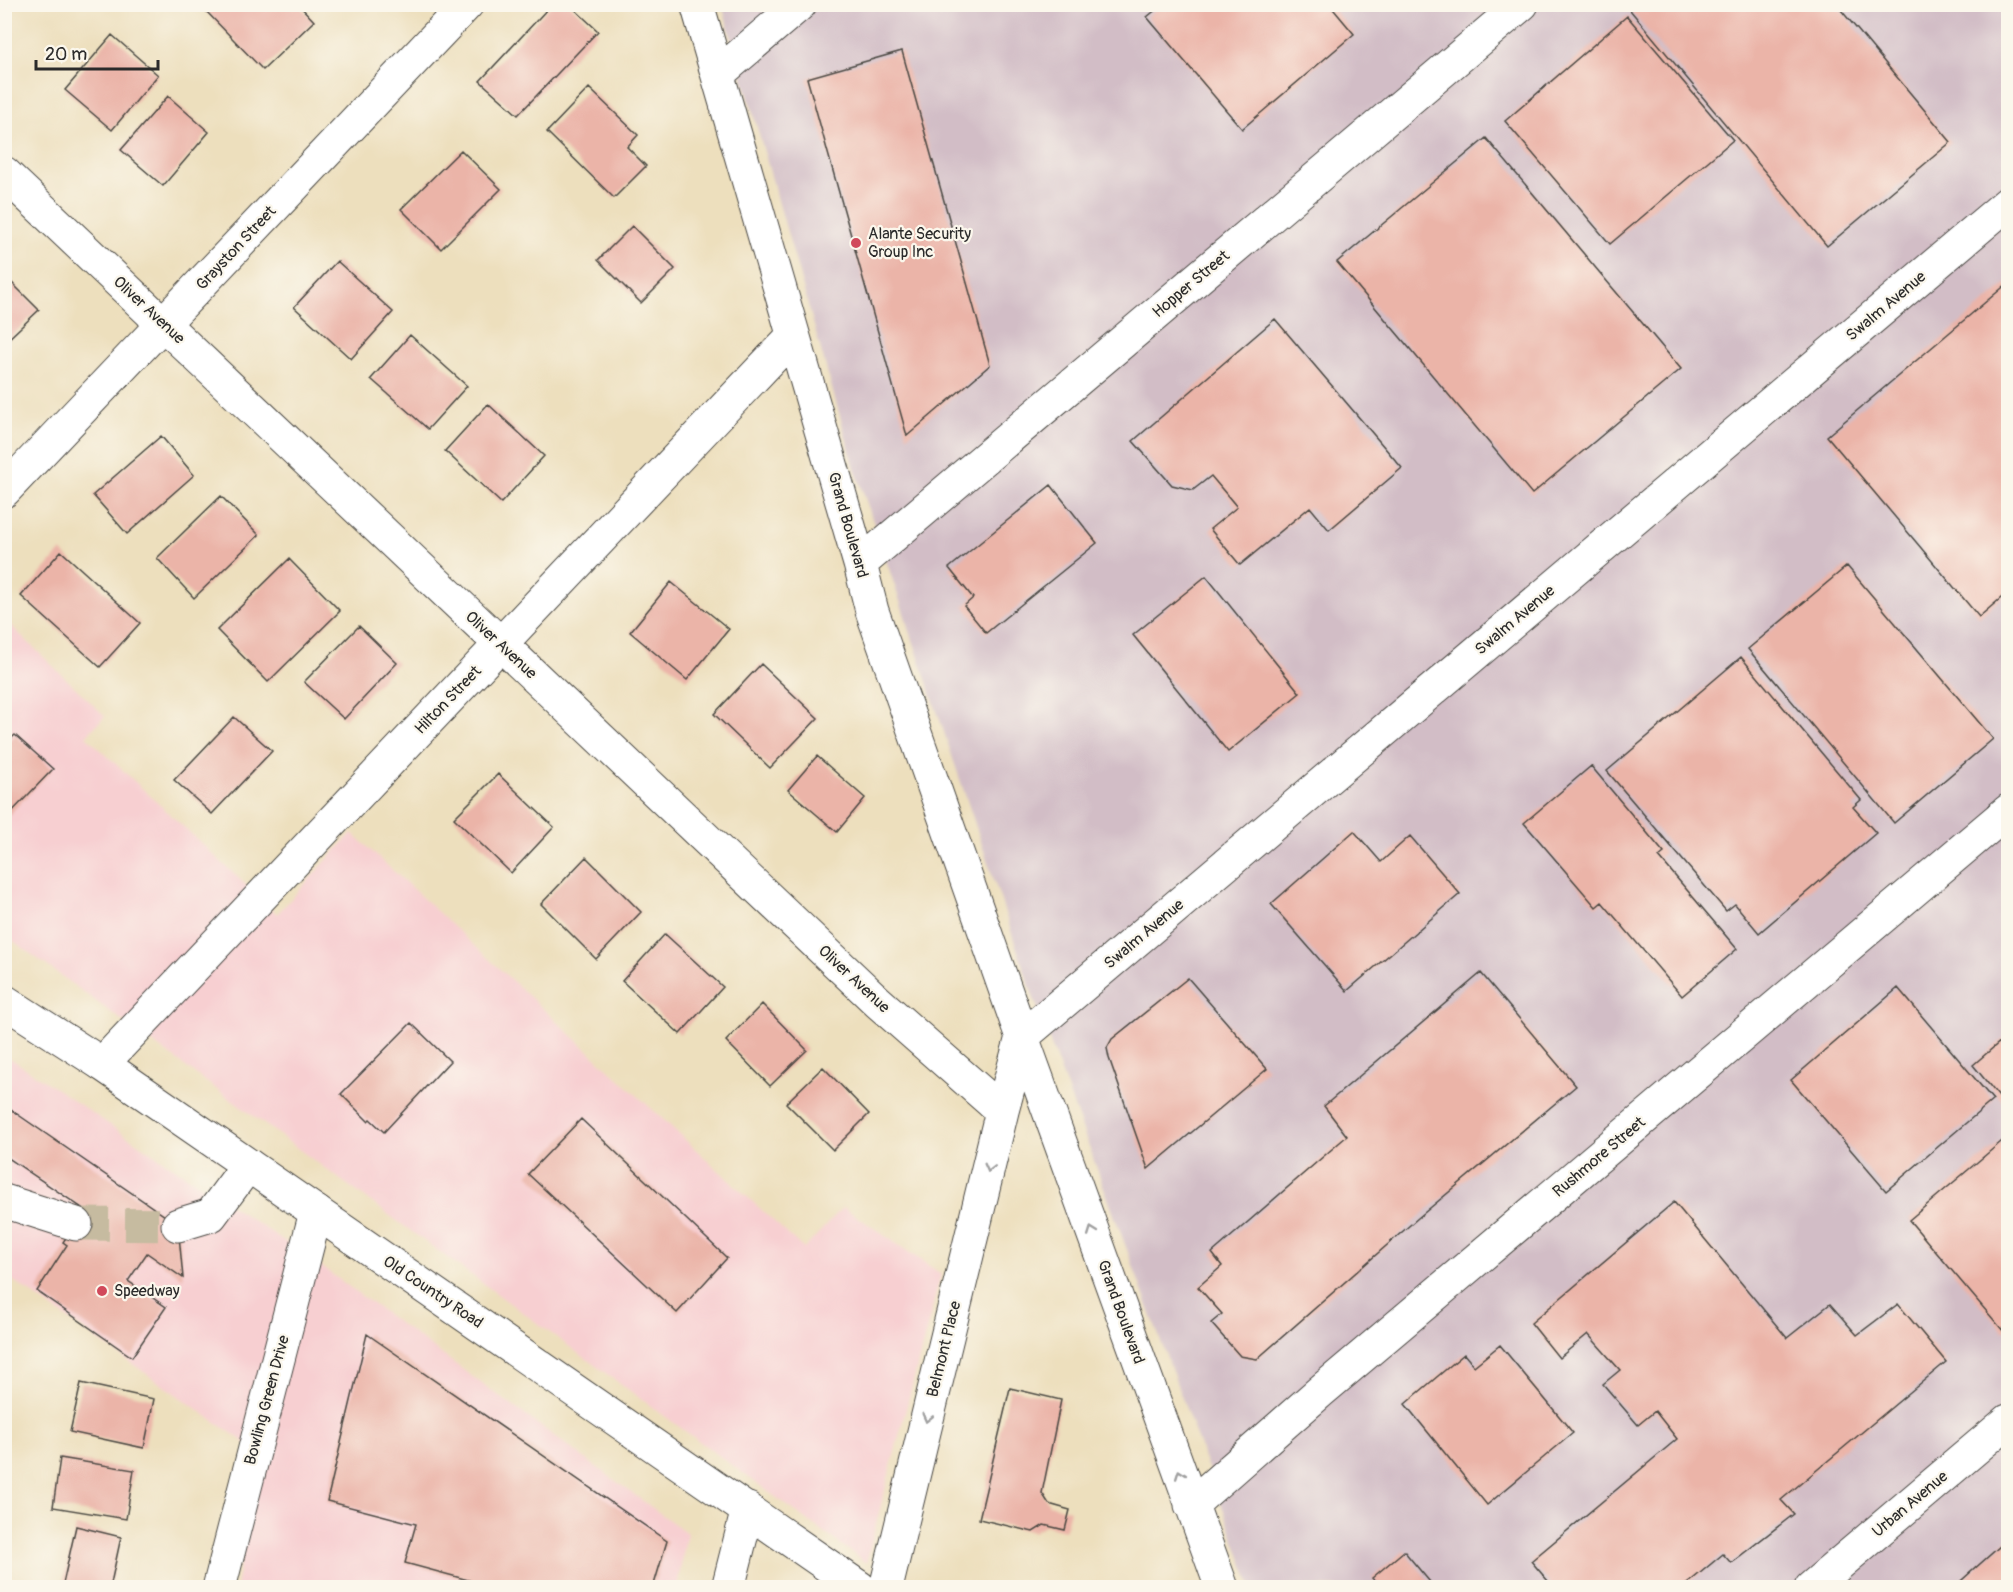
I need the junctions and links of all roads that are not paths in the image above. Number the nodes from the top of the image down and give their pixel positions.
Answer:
1 (467, 4) edge
2 (697, 4) edge
3 (800, 4) edge
4 (1522, 4) edge
5 (718, 74) junction
6 (4, 173) edge
7 (2008, 203) edge
8 (164, 324) junction
9 (793, 336) junction
10 (4, 491) edge
11 (860, 564) junction
12 (501, 645) junction
13 (2008, 811) edge
14 (4, 1001) edge
15 (1022, 1037) junction
16 (102, 1064) junction
17 (1002, 1111) junction
18 (248, 1165) junction
19 (4, 1201) edge
20 (316, 1212) junction
21 (76, 1224) tunnel mouth
22 (178, 1225) tunnel mouth
23 (2008, 1421) edge
24 (1191, 1505) junction
25 (748, 1509) junction
26 (219, 1587) edge
27 (728, 1587) edge
28 (860, 1587) edge
29 (886, 1587) edge
30 (1222, 1587) edge
31 (1812, 1587) edge

1 - 8 street, Grayston Street
2 - 5 street, Grand Boulevard
3 - 5 street
4 - 11 street, Hopper Street
5 - 9 street, Grand Boulevard
6 - 8 street, Oliver Avenue
7 - 15 street, Swalm Avenue
8 - 10 street, Grayston Street
8 - 12 street, Oliver Avenue
9 - 11 street, Grand Boulevard
9 - 12 street, Hilton Street
11 - 15 street, Grand Boulevard
12 - 16 street, Hilton Street
12 - 17 street, Oliver Avenue
13 - 24 street, Rushmore Street
14 - 16 street, Old Country Road
15 - 17 street
24 -> 15 street, Grand Boulevard
16 - 18 street, Old Country Road
17 -> 29 street, Belmont Place
18 - 20 street, Old Country Road
18 - 22 street
19 - 21 street
20 - 25 street, Old Country Road
20 - 26 street, Bowling Green Drive
23 - 31 street, Urban Avenue
24 - 30 street, Grand Boulevard
25 - 27 street
25 - 28 street, Old Country Road

